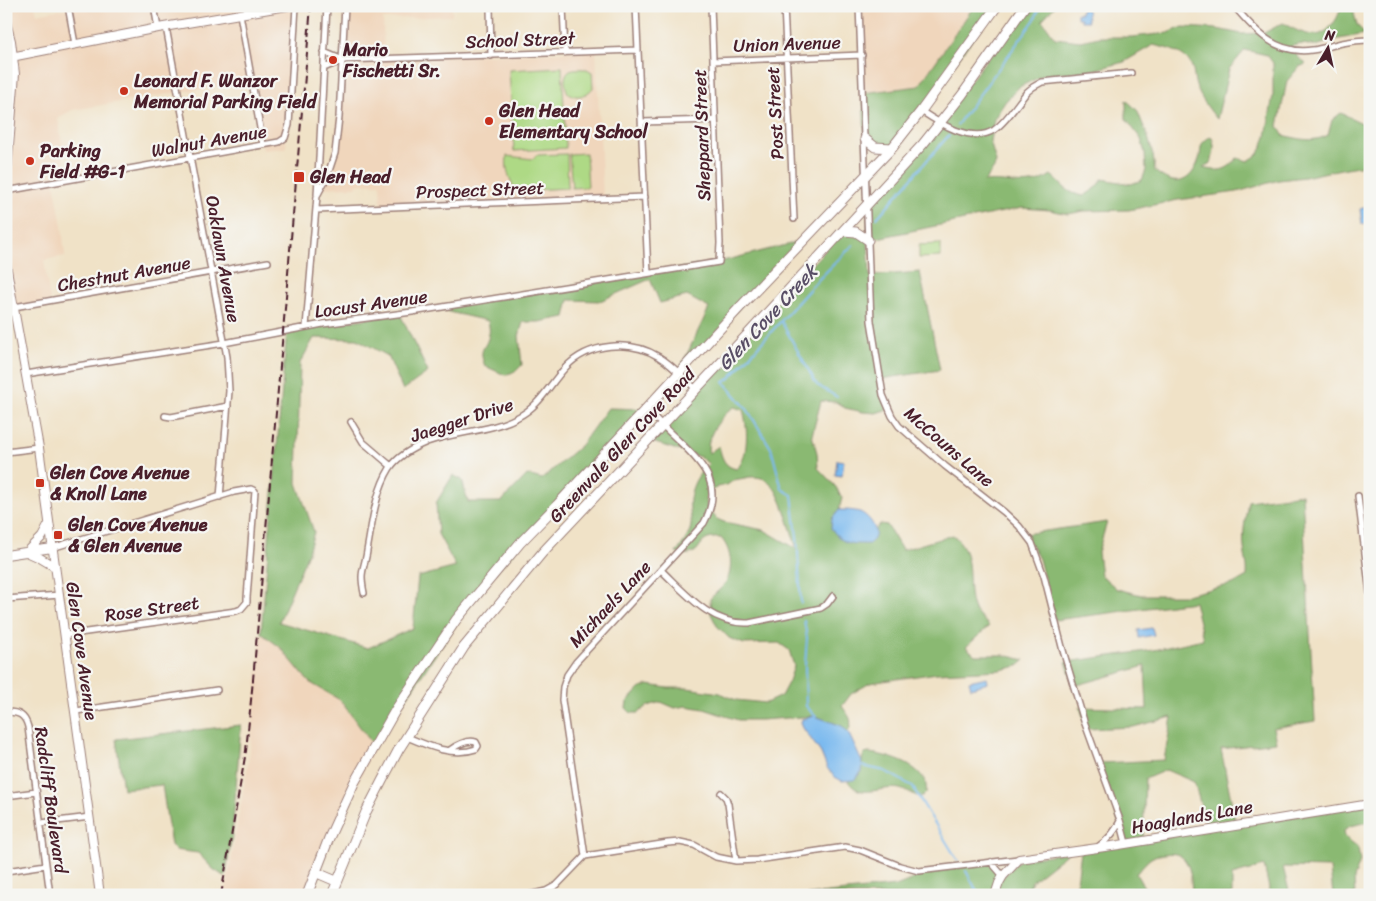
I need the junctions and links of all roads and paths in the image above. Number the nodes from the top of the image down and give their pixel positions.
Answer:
1 (68, 6) edge
2 (154, 6) edge
3 (287, 6) edge
4 (296, 6) edge
5 (327, 6) edge
6 (345, 6) edge
7 (490, 6) edge
8 (563, 6) edge
9 (636, 6) edge
10 (711, 6) edge
11 (784, 6) edge
12 (860, 6) edge
13 (997, 6) edge
14 (1025, 6) edge
15 (1234, 6) edge
16 (248, 9) edge
17 (240, 14) junction
18 (6, 22) edge
19 (166, 27) junction
20 (158, 28) junction
21 (1370, 40) edge
22 (75, 44) junction
23 (638, 50) junction
24 (324, 52) junction
25 (565, 53) junction
26 (862, 55) junction
27 (491, 56) junction
28 (9, 57) edge
29 (786, 58) junction
30 (343, 60) junction
31 (713, 61) junction
32 (324, 68) junction
33 (1131, 73) dead end
34 (921, 111) junction
35 (715, 120) junction
36 (642, 122) junction
37 (941, 124) junction
38 (865, 139) junction
39 (263, 145) junction
40 (892, 148) junction
41 (190, 158) junction
42 (867, 173) junction
43 (6, 182) edge
44 (6, 191) edge
45 (317, 196) junction
46 (645, 197) junction
47 (867, 207) junction
48 (316, 210) junction
49 (794, 219) dead end
50 (843, 231) junction
51 (868, 240) junction
52 (268, 262) dead end
53 (720, 262) joint
54 (6, 264) edge
55 (211, 272) junction
56 (648, 273) junction
57 (9, 297) edge
58 (14, 307) junction
59 (306, 327) junction
60 (224, 343) junction
61 (678, 373) junction
62 (26, 374) junction
63 (696, 390) junction
64 (228, 406) junction
65 (646, 409) junction
66 (165, 416) dead end
67 (351, 422) dead end
68 (663, 426) junction
69 (39, 448) junction
70 (6, 452) edge
71 (391, 466) junction
72 (1358, 496) dead end
73 (220, 497) junction
74 (49, 524) junction
75 (52, 548) junction
76 (27, 552) junction
77 (6, 555) edge
78 (55, 567) junction
79 (661, 570) junction
80 (364, 592) dead end
81 (1370, 594) edge
82 (60, 595) junction
83 (833, 596) dead end
84 (6, 598) edge
85 (66, 635) junction
86 (217, 690) dead end
87 (76, 711) junction
88 (6, 712) edge
89 (407, 737) junction
90 (450, 750) junction
91 (36, 792) junction
92 (721, 793) dead end
93 (6, 796) edge
94 (1370, 804) edge
95 (90, 817) junction
96 (1120, 820) junction
97 (41, 823) junction
98 (1126, 843) junction
99 (1097, 848) junction
100 (585, 856) junction
101 (1019, 859) junction
102 (736, 862) junction
103 (990, 862) junction
104 (46, 865) junction
105 (6, 871) edge
106 (315, 872) junction
107 (1003, 876) junction
108 (336, 881) junction
109 (50, 895) edge
110 (100, 895) edge
111 (307, 895) edge
112 (332, 895) edge
113 (528, 895) edge
114 (995, 895) edge

1 - 22 street
2 - 20 street
3 - 16 main road
4 - 39 street, Walnut Avenue
5 - 24 street
6 - 30 street
7 - 27 street
8 - 25 street
9 - 23 street
10 - 31 street, Sheppard Street
11 - 29 street, Post Street
12 - 26 street, McCouns Lane
13 - 34 main road, Greenvale Glen Cove Road
14 - 37 main road, Greenvale Glen Cove Road
15 - 21 street
16 - 17 main road
17 - 19 main road
17 - 39 street
18 - 28 main road
19 - 20 main road
19 - 41 street, Oaklawn Avenue
20 - 22 main road
22 - 28 main road
23 - 25 street, School Street
23 - 36 street
24 - 30 street, School Street
24 - 32 street
25 - 27 street, School Street
26 - 29 street, Union Avenue
26 - 38 street, McCouns Lane
27 - 30 street, School Street
28 - 43 main road
29 - 31 street, Union Avenue
29 - 49 street, Post Street
30 - 32 street, School Street
30 - 45 street
31 - 35 street, Sheppard Street
32 - 45 street
33 - 37 street
34 - 37 street
34 - 40 main road, Greenvale Glen Cove Road
35 - 36 street
35 - 53 street, Sheppard Street
36 - 46 street
37 - 47 main road, Greenvale Glen Cove Road
38 - 40 main road
38 - 42 street, McCouns Lane
39 - 41 street, Walnut Avenue
40 - 42 main road, Greenvale Glen Cove Road
41 - 44 street, Walnut Avenue
41 - 55 street, Oaklawn Avenue
42 - 47 street, McCouns Lane
42 - 61 main road, Greenvale Glen Cove Road
45 - 48 street
46 - 48 street, Prospect Street
46 - 56 street
47 - 50 main road, Greenvale Glen Cove Road
47 - 51 street, McCouns Lane
48 - 59 street
50 - 51 main road
50 - 63 main road, Greenvale Glen Cove Road
51 - 96 street, McCouns Lane
52 - 55 street, Chestnut Avenue
53 - 56 street, Locust Avenue
54 - 57 main road, Glen Cove Avenue
55 - 58 street, Chestnut Avenue
55 - 60 street, Oaklawn Avenue
56 - 59 street, Locust Avenue
57 - 58 main road, Glen Cove Avenue
58 - 62 main road, Glen Cove Avenue
59 - 60 street, Locust Avenue
60 - 62 street, Locust Avenue
60 - 64 street, Oaklawn Avenue
61 - 63 street, Jaegger Drive
61 - 65 main road, Greenvale Glen Cove Road
61 - 71 street, Jaegger Drive
62 - 69 main road, Glen Cove Avenue
63 - 68 main road, Greenvale Glen Cove Road
64 - 66 street
64 - 73 street, Oaklawn Avenue
65 - 68 street, Michaels Lane
65 - 106 main road, Greenvale Glen Cove Road
67 - 71 street
68 - 79 street, Michaels Lane
68 - 89 main road, Greenvale Glen Cove Road
69 - 70 street
69 - 74 main road, Glen Cove Avenue
71 - 80 street, Jaegger Drive
72 - 81 street
73 - 75 street
73 - 85 street, Rose Street
74 - 75 main road, Glen Cove Avenue
74 - 76 main road
75 - 76 main road
75 - 78 main road, Glen Cove Avenue
76 - 77 main road
76 - 78 main road
78 - 82 main road, Glen Cove Avenue
79 - 83 street
79 - 100 street, Michaels Lane
82 - 84 street
82 - 85 main road, Glen Cove Avenue
85 - 87 main road, Glen Cove Avenue
86 - 87 street
87 - 95 main road, Glen Cove Avenue
88 - 91 street, Radcliff Boulevard
89 - 90 street
89 - 108 main road, Greenvale Glen Cove Road
90 - 90 street
91 - 93 street
91 - 97 street, Radcliff Boulevard
92 - 102 street
94 - 98 main road, Hoaglands Lane
95 - 97 street
95 - 110 main road, Glen Cove Avenue
96 - 98 street, McCouns Lane
96 - 99 street
97 - 104 street, Radcliff Boulevard
98 - 99 main road, Hoaglands Lane
99 - 101 main road, Hoaglands Lane
100 - 102 street
100 - 113 street
101 - 103 street
101 - 107 main road
102 - 103 street
103 - 107 street
104 - 105 street
104 - 109 street, Radcliff Boulevard
106 - 108 main road
106 - 111 main road, Greenvale Glen Cove Road
107 - 114 main road
108 - 112 main road, Greenvale Glen Cove Road

